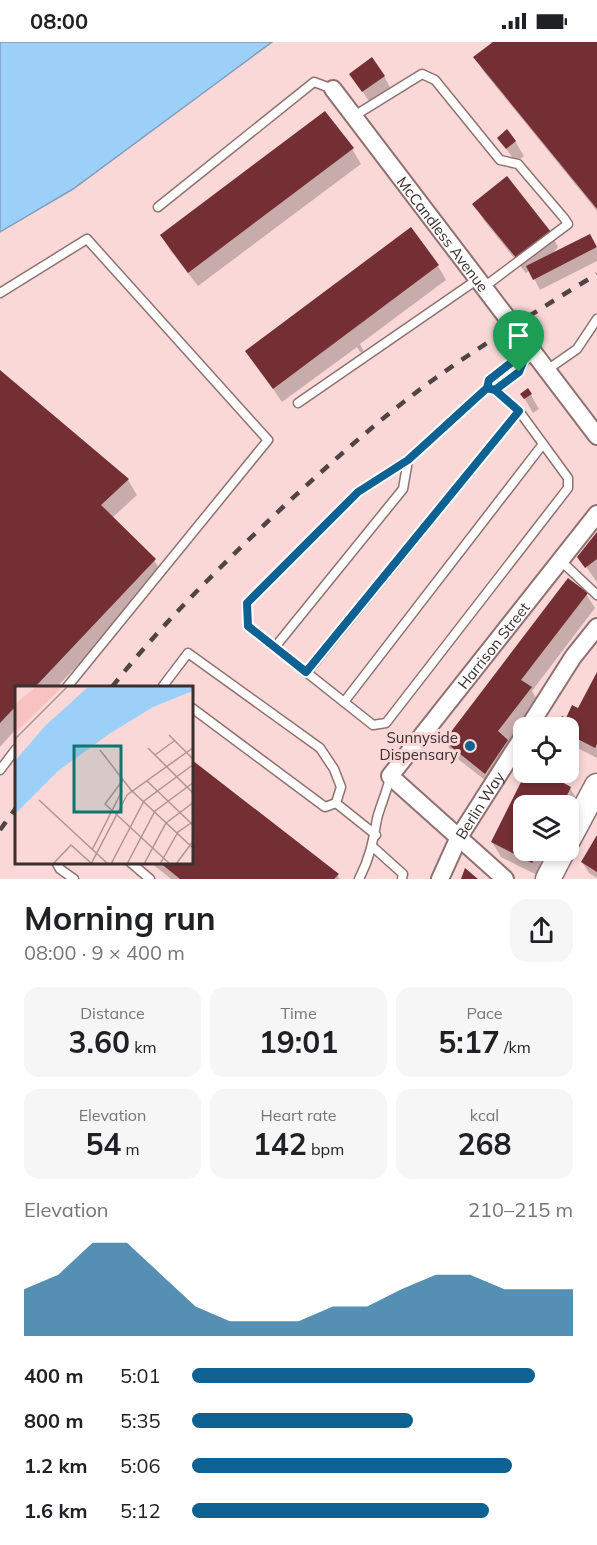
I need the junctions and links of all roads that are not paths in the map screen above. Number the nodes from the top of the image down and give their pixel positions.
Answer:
1 (333, 89) joint
2 (354, 116) junction
3 (158, 207) dead end
4 (481, 283) junction
5 (0, 293) edge
6 (597, 319) edge
7 (529, 358) junction
8 (547, 370) junction
9 (491, 389) junction
10 (298, 402) dead end
11 (519, 411) junction
12 (597, 436) edge
13 (543, 444) junction
14 (408, 460) junction
15 (597, 514) edge
16 (560, 560) junction
17 (597, 595) edge
18 (597, 627) edge
19 (275, 647) junction
20 (306, 672) junction
21 (68, 686) edge
22 (163, 686) edge
23 (344, 702) junction
24 (194, 709) edge
25 (535, 717) edge
26 (15, 751) edge
27 (513, 752) edge
28 (0, 770) edge
29 (390, 776) junction
30 (597, 786) edge
31 (336, 803) junction
32 (579, 820) edge
33 (376, 835) junction
34 (459, 837) junction
35 (373, 847) junction
36 (557, 861) edge
37 (57, 864) edge
38 (132, 864) edge
39 (74, 879) edge
40 (150, 879) edge
41 (359, 879) edge
42 (402, 879) edge
43 (440, 879) edge
44 (505, 879) edge
45 (548, 879) edge

1 - 2 street, McCandless Avenue
1 - 3 lane
2 - 4 street, McCandless Avenue
2 - 4 lane
4 - 7 street, McCandless Avenue
4 - 10 lane
5 - 21 lane
6 - 8 lane
7 - 8 street, McCandless Avenue
7 - 9 lane
8 - 12 street, McCandless Avenue
9 - 11 lane
9 - 14 lane
11 - 13 lane
11 - 20 lane
13 - 23 lane
13 - 23 lane
14 - 19 lane
14 - 19 lane
15 - 16 street, Harrison Street
16 - 17 lane
16 - 29 street, Harrison Street
18 - 25 street
19 - 20 lane
20 - 23 lane
22 - 31 lane
24 - 31 lane
26 - 28 lane
27 - 34 street, Berlin Way
29 - 33 lane
29 - 34 street
30 - 32 main road
31 - 33 lane
33 - 35 lane
34 - 43 street, Berlin Way
34 - 44 street
35 - 41 lane
35 - 42 lane
36 - 45 main road
37 - 39 lane
38 - 40 lane

